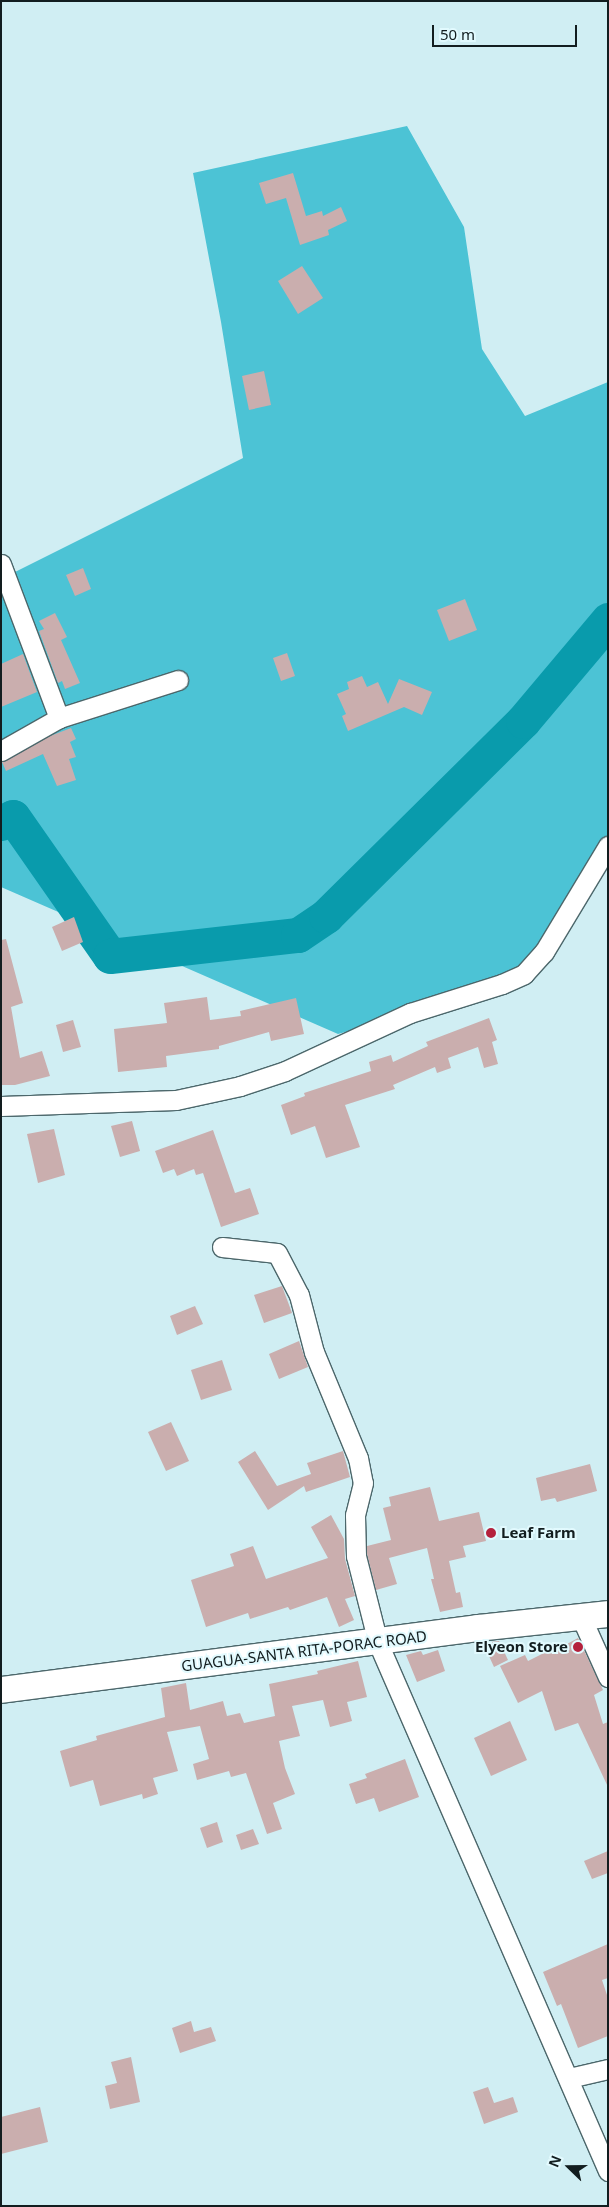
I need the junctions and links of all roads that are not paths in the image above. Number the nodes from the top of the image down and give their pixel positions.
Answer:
1 (1, 564) edge
2 (178, 680) dead end
3 (59, 718) junction
4 (1, 751) edge
5 (608, 846) edge
6 (1, 1106) edge
7 (222, 1247) dead end
8 (608, 1614) edge
9 (581, 1617) junction
10 (378, 1642) junction
11 (608, 1677) edge
12 (1, 1690) edge
13 (608, 2069) edge
14 (569, 2078) junction
15 (608, 2171) edge

1 - 3 street
2 - 3 street
3 - 4 street
5 - 6 street
7 - 10 street
8 - 9 main road, GUAGUA-SANTA RITA-PORAC ROAD
9 - 10 main road, GUAGUA-SANTA RITA-PORAC ROAD
9 - 11 street
10 - 12 main road, GUAGUA-SANTA RITA-PORAC ROAD
10 - 14 street
13 - 14 street
14 - 15 street

